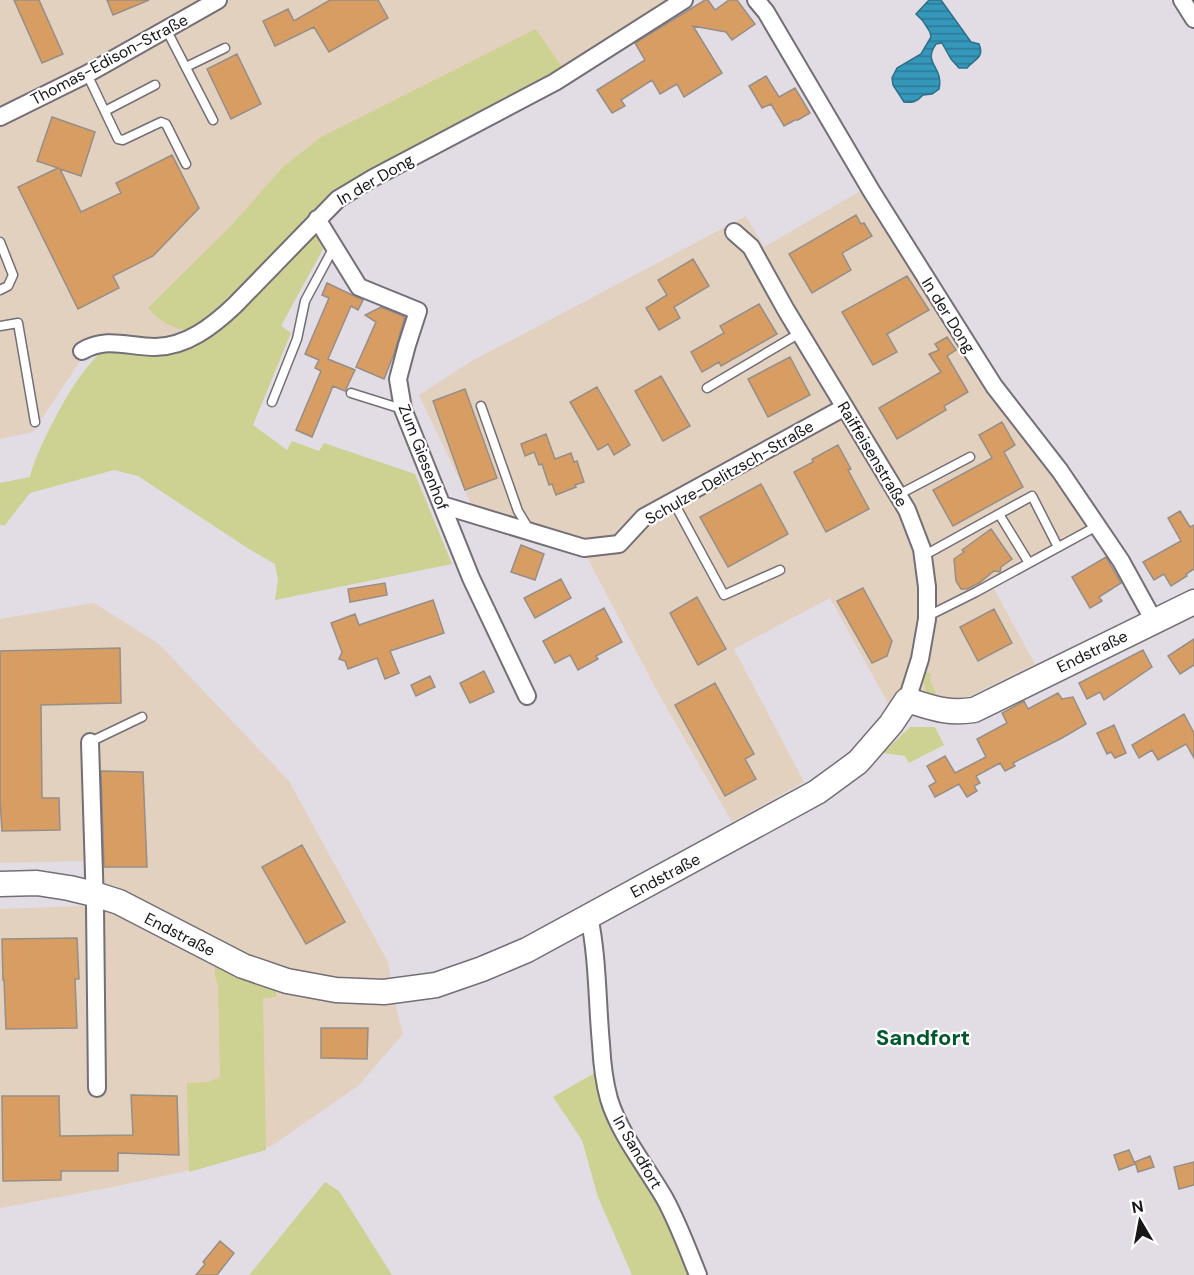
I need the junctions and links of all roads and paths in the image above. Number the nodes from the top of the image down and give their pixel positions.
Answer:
1 (218, 0) edge
2 (684, 0) edge
3 (756, 0) edge
4 (1182, 0) edge
5 (1194, 20) edge
6 (166, 29) junction
7 (225, 48) dead end
8 (186, 67) junction
9 (87, 74) junction
10 (155, 85) dead end
11 (105, 111) junction
12 (0, 117) edge
13 (213, 120) dead end
14 (186, 164) dead end
15 (318, 219) junction
16 (734, 232) dead end
17 (0, 242) edge
18 (334, 246) junction
19 (0, 290) edge
20 (0, 326) edge
21 (800, 333) junction
22 (82, 351) dead end
23 (707, 388) dead end
24 (351, 393) dead end
25 (272, 402) dead end
26 (481, 406) dead end
27 (844, 406) junction
28 (404, 409) junction
29 (35, 422) dead end
30 (970, 457) dead end
31 (898, 495) junction
32 (673, 501) junction
33 (442, 505) junction
34 (999, 514) junction
35 (1097, 526) junction
36 (531, 532) junction
37 (1058, 547) junction
38 (923, 556) junction
39 (1029, 563) junction
40 (780, 570) dead end
41 (1192, 608) edge
42 (928, 616) junction
43 (1154, 621) junction
44 (527, 696) dead end
45 (907, 700) junction
46 (142, 717) dead end
47 (90, 742) joint
48 (0, 884) edge
49 (94, 894) junction
50 (590, 916) junction
51 (97, 1088) dead end
52 (698, 1275) edge

1 - 6 street, Thomas-Edison-Straße
2 - 15 street, In der Dong
3 - 35 street, In der Dong
4 - 5 street
6 - 8 lane
6 - 9 street, Thomas-Edison-Straße
7 - 8 lane
8 - 13 lane
9 - 11 lane
9 - 12 street, Thomas-Edison-Straße
10 - 11 lane
11 - 14 lane
15 - 18 street, Zum Giesenhof
15 - 22 street, In der Dong
16 - 21 street, Raiffeisenstraße
17 - 19 lane
18 - 25 lane
18 - 28 street, Zum Giesenhof
20 - 29 lane
21 - 23 lane
21 - 27 street, Raiffeisenstraße
24 - 28 lane
26 - 36 lane
27 - 31 street, Raiffeisenstraße
27 - 32 street, Schulze-Delitzsch-Straße
28 - 33 street, Zum Giesenhof
30 - 31 lane
31 - 38 street, Raiffeisenstraße
32 - 36 street, Schulze-Delitzsch-Straße
32 - 40 lane
33 - 36 street
33 - 44 street, Zum Giesenhof
34 - 37 lane
34 - 38 lane
34 - 39 lane
35 - 37 lane
35 - 43 street, In der Dong
37 - 39 lane
38 - 42 street, Raiffeisenstraße
39 - 42 lane
41 - 43 street, Endstraße
42 - 45 street, Raiffeisenstraße
43 - 45 street, Endstraße
45 - 50 street, Endstraße
46 - 47 lane
47 - 49 street
48 - 49 street, Endstraße
49 - 50 street, Endstraße
49 - 51 street
50 - 52 street, In Sandfort

